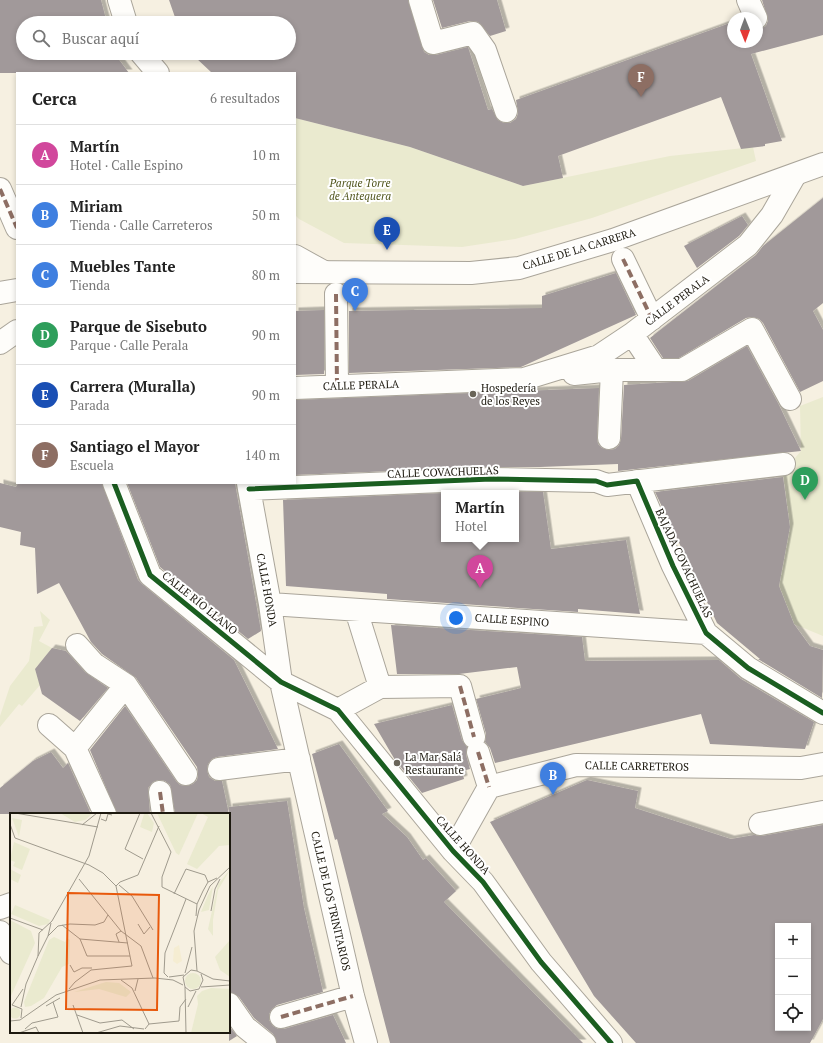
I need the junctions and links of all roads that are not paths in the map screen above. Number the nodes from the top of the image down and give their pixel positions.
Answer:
1 (119, 0) edge
2 (420, 0) edge
3 (748, 0) edge
4 (754, 12) edge
5 (124, 16) edge
6 (146, 60) edge
7 (157, 72) edge
8 (506, 111) dead end
9 (823, 164) edge
10 (795, 175) junction
11 (0, 189) edge
12 (16, 226) edge
13 (296, 257) edge
14 (623, 259) dead end
15 (296, 272) edge
16 (324, 272) junction
17 (0, 286) edge
18 (16, 289) edge
19 (16, 289) edge
20 (0, 293) edge
21 (336, 294) dead end
22 (652, 319) junction
23 (16, 332) edge
24 (632, 334) junction
25 (0, 343) edge
26 (612, 370) junction
27 (656, 370) junction
28 (524, 379) junction
29 (337, 386) junction
30 (296, 388) edge
31 (790, 399) dead end
32 (609, 438) dead end
33 (784, 464) dead end
34 (637, 481) junction
35 (114, 484) edge
36 (248, 486) edge
37 (270, 604) junction
38 (356, 610) junction
39 (706, 633) junction
40 (77, 645) dead end
41 (281, 682) junction
42 (126, 685) junction
43 (380, 687) junction
44 (338, 710) junction
45 (823, 713) edge
46 (49, 726) dead end
47 (75, 748) junction
48 (299, 759) junction
49 (823, 764) edge
50 (219, 769) dead end
51 (186, 774) dead end
52 (489, 787) junction
53 (160, 792) dead end
54 (823, 812) edge
55 (105, 813) edge
56 (163, 813) edge
57 (760, 824) dead end
58 (453, 852) junction
59 (10, 904) edge
60 (0, 908) edge
61 (0, 932) edge
62 (10, 951) edge
63 (353, 996) junction
64 (230, 1005) edge
65 (281, 1017) dead end
66 (252, 1040) edge
67 (366, 1043) edge
68 (611, 1043) edge

1 - 5 street
2 - 8 street
3 - 4 street
6 - 7 street
9 - 10 street, CALLE DE LA CARRERA
10 - 16 street, CALLE DE LA CARRERA
10 - 22 street, CALLE PERALA
11 - 12 street
13 - 16 street, CALLE DE LA CARRERA
14 - 22 street
15 - 16 street, CALLE DE LA CARRERA
17 - 18 street
19 - 20 street
21 - 29 street
22 - 24 street, CALLE PERALA
23 - 25 street
24 - 27 street
24 - 28 street, CALLE PERALA
26 - 27 street, CALLE PERALA
26 - 28 street, CALLE PERALA
26 - 32 street
27 - 31 street, CALLE PERALA
28 - 29 street, CALLE PERALA
29 - 30 street, CALLE PERALA
33 - 34 street, CALLE COVACHUELAS
34 - 36 street, CALLE COVACHUELAS
34 - 39 street, BAJADA COVACHUELAS
35 - 41 street, CALLE RÍO LLANO
36 - 37 street, CALLE HONDA
37 - 38 street, CALLE ESPINO
37 - 41 street, CALLE HONDA
38 - 39 street, CALLE ESPINO
38 - 43 street
39 - 45 street, BAJADA COVACHUELAS
40 - 42 street
41 - 44 street, CALLE HONDA
41 - 48 street, CALLE DE LOS TRINITARIOS
42 - 47 street
42 - 51 street
43 - 44 street
43 - 52 street
44 - 58 street, CALLE HONDA
46 - 47 street
47 - 55 street
48 - 50 street
48 - 63 street, CALLE DE LOS TRINITARIOS
49 - 52 street, CALLE CARRETEROS
52 - 58 street, CALLE HONDA
53 - 56 street
54 - 57 street
58 - 68 street, CALLE HONDA
59 - 60 street
61 - 62 street
63 - 65 street
63 - 67 street, CALLE DE LOS TRINITARIOS
64 - 66 street

